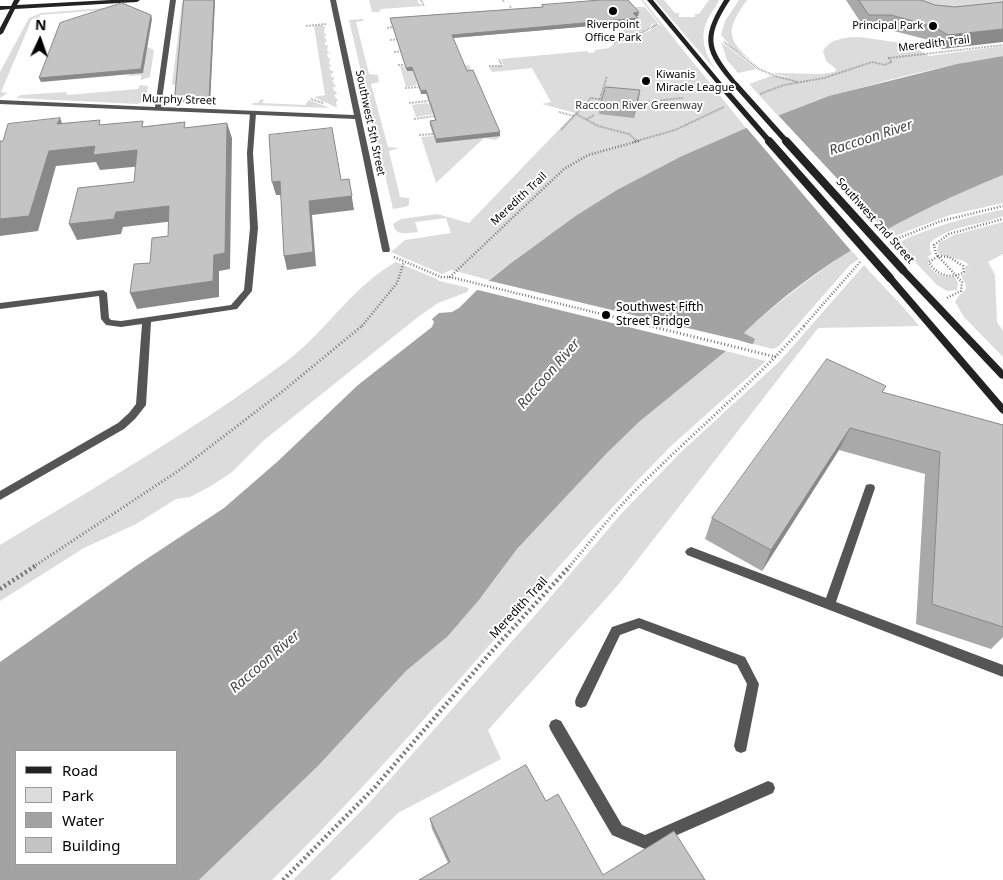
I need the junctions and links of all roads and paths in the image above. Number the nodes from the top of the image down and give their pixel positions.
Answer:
1 (16, 0) edge
2 (137, 0) edge
3 (173, 0) edge
4 (333, 0) edge
5 (421, 0) edge
6 (650, 0) edge
7 (727, 0) edge
8 (90, 2) edge
9 (424, 6) dead end
10 (13, 7) junction
11 (0, 8) edge
12 (326, 24) dead end
13 (660, 24) dead end
14 (306, 26) dead end
15 (386, 28) dead end
16 (393, 28) edge
17 (0, 33) edge
18 (719, 37) dead end
19 (401, 39) edge
20 (390, 40) dead end
21 (614, 43) dead end
22 (1003, 44) edge
23 (405, 51) edge
24 (394, 52) dead end
25 (499, 59) dead end
26 (404, 64) edge
27 (398, 65) dead end
28 (489, 66) dead end
29 (607, 76) dead end
30 (798, 82) junction
31 (418, 87) edge
32 (405, 88) dead end
33 (758, 94) dead end
34 (683, 98) dead end
35 (600, 99) junction
36 (608, 100) edge
37 (428, 101) edge
38 (0, 102) edge
39 (633, 102) edge
40 (409, 103) dead end
41 (727, 105) dead end
42 (158, 109) junction
43 (559, 112) dead end
44 (253, 113) junction
45 (575, 115) junction
46 (594, 115) dead end
47 (434, 116) edge
48 (358, 117) junction
49 (414, 119) dead end
50 (586, 119) junction
51 (561, 130) dead end
52 (433, 134) edge
53 (419, 135) dead end
54 (638, 141) junction
55 (1003, 206) edge
56 (1003, 219) edge
57 (894, 240) dead end
58 (386, 250) joint
59 (938, 256) junction
60 (404, 262) junction
61 (861, 262) dead end
62 (958, 276) junction
63 (450, 277) junction
64 (947, 298) dead end
65 (0, 306) edge
66 (146, 320) junction
67 (777, 357) junction
68 (1003, 376) edge
69 (1003, 410) edge
70 (870, 488) dead end
71 (0, 496) edge
72 (690, 552) dead end
73 (0, 589) edge
74 (829, 605) junction
75 (1003, 671) edge
76 (581, 702) dead end
77 (556, 726) dead end
78 (741, 746) dead end
79 (768, 788) dead end
80 (283, 880) edge

1 - 10 main road
2 - 8 main road
3 - 42 street
4 - 48 street, Southwest 5th Street
5 - 9 path
6 - 69 main road, bridge
7 - 68 main road, Southwest 2nd Street, bridge
8 - 10 main road
10 - 11 main road
10 - 17 main road
12 - 14 path
13 - 21 path
15 - 16 path
18 - 30 path
19 - 20 path
22 - 30 path, Meredith Trail
23 - 24 path
25 - 28 path
26 - 27 path
29 - 35 path
30 - 33 path, Meredith Trail
31 - 32 path
34 - 39 path
35 - 36 path
35 - 45 path
37 - 40 path
38 - 42 street, Murphy Street
41 - 54 path, Meredith Trail
42 - 44 street, Murphy Street
43 - 45 path
44 - 48 street, Murphy Street
44 - 66 street
45 - 50 path
45 - 51 path
46 - 50 path
47 - 49 path
48 - 58 street, Southwest 5th Street
50 - 54 path
52 - 53 path
54 - 63 path, Meredith Trail
55 - 57 path
56 - 59 path
58 - 60 path
59 - 62 path
59 - 62 path
59 - 62 path
60 - 63 path
60 - 73 path
61 - 67 path, Meredith Trail
62 - 64 path
63 - 67 path
65 - 66 street
66 - 71 street
67 - 80 path, Meredith Trail
70 - 74 street
72 - 74 street
74 - 75 street
76 - 78 street
77 - 79 street

